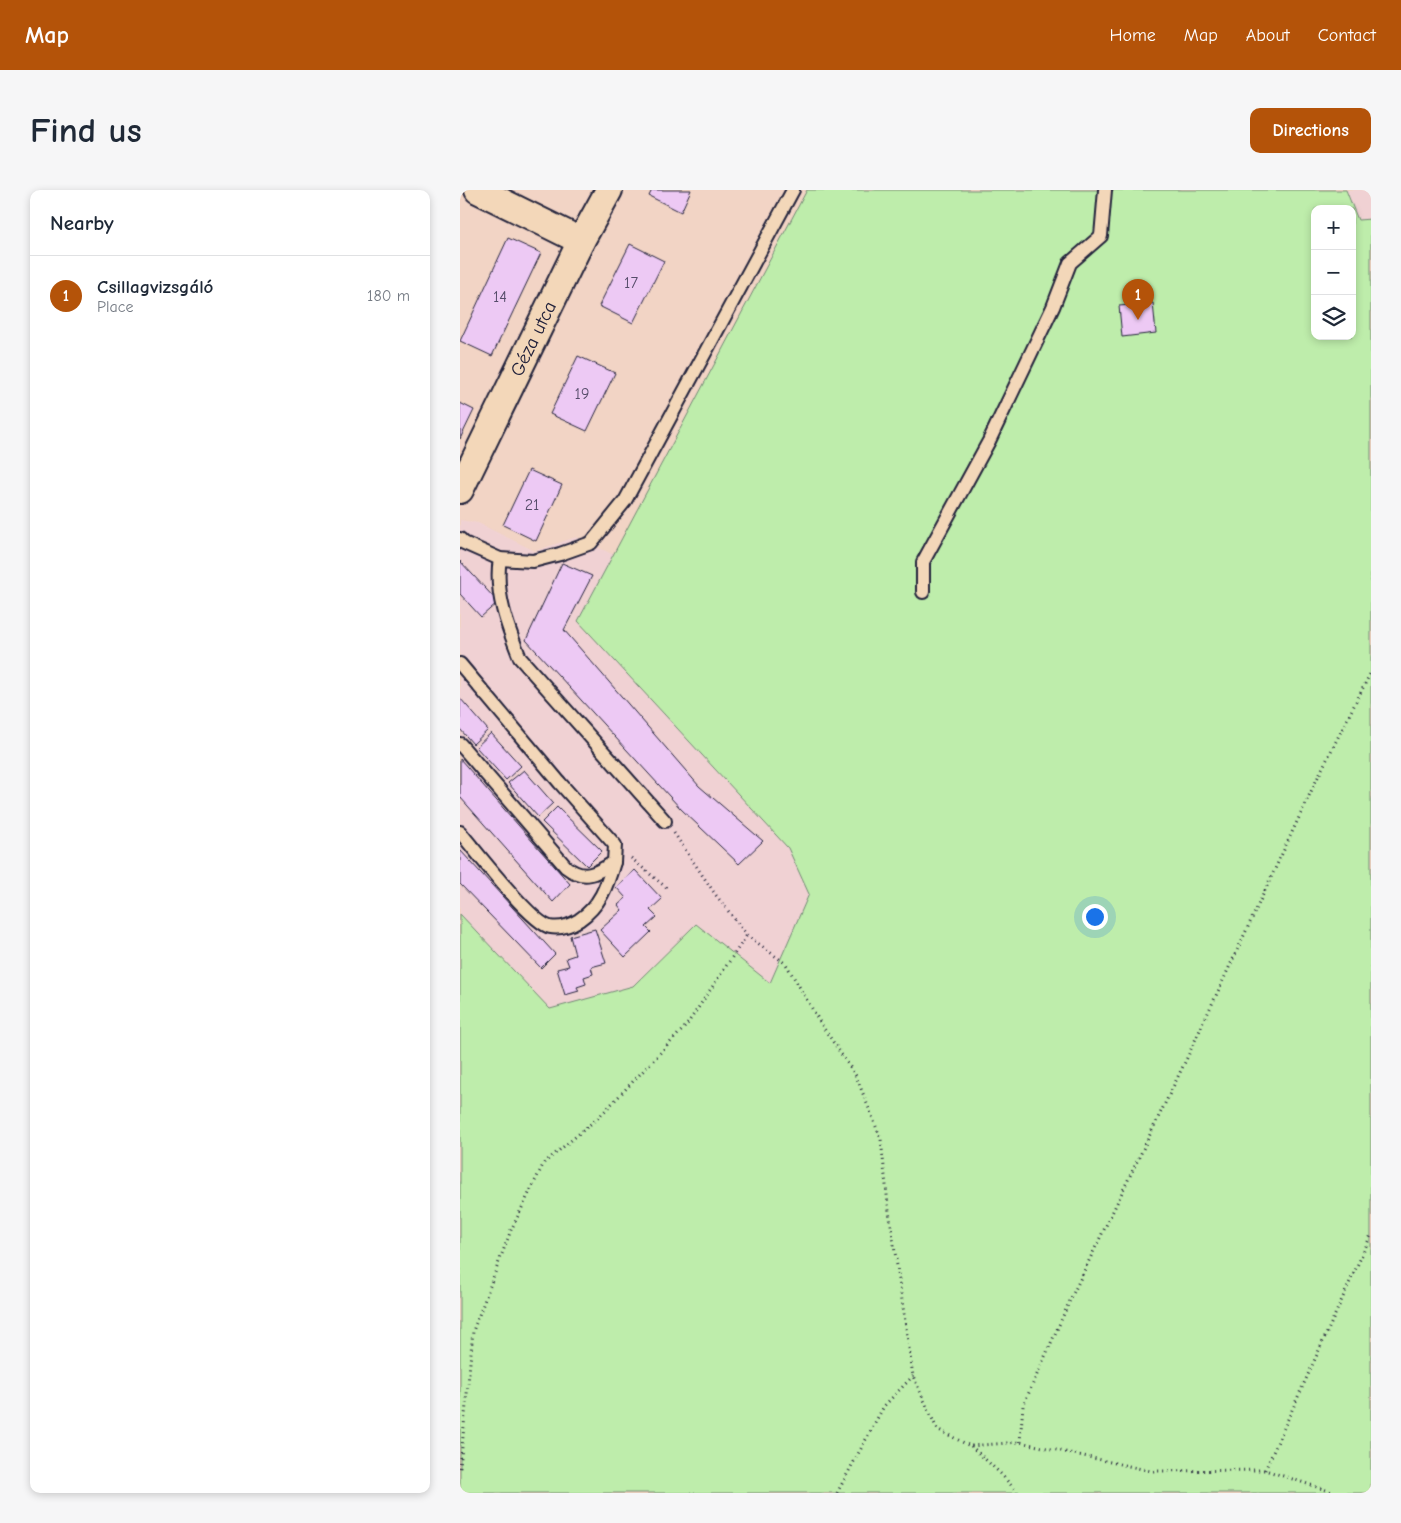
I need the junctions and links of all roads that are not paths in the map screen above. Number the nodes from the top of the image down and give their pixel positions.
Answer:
1 (478, 190) edge
2 (609, 190) edge
3 (793, 190) edge
4 (1105, 190) edge
5 (581, 241) junction
6 (460, 490) edge
7 (460, 539) edge
8 (500, 559) junction
9 (924, 592) dead end
10 (460, 664) edge
11 (460, 744) edge
12 (665, 821) road end
13 (460, 832) edge
14 (614, 862) junction

1 - 5 street
2 - 5 street, Géza utca
3 - 8 lane
4 - 9 lane
5 - 6 street, Géza utca
7 - 8 lane
8 - 12 lane
10 - 14 lane
11 - 14 lane
13 - 14 lane

